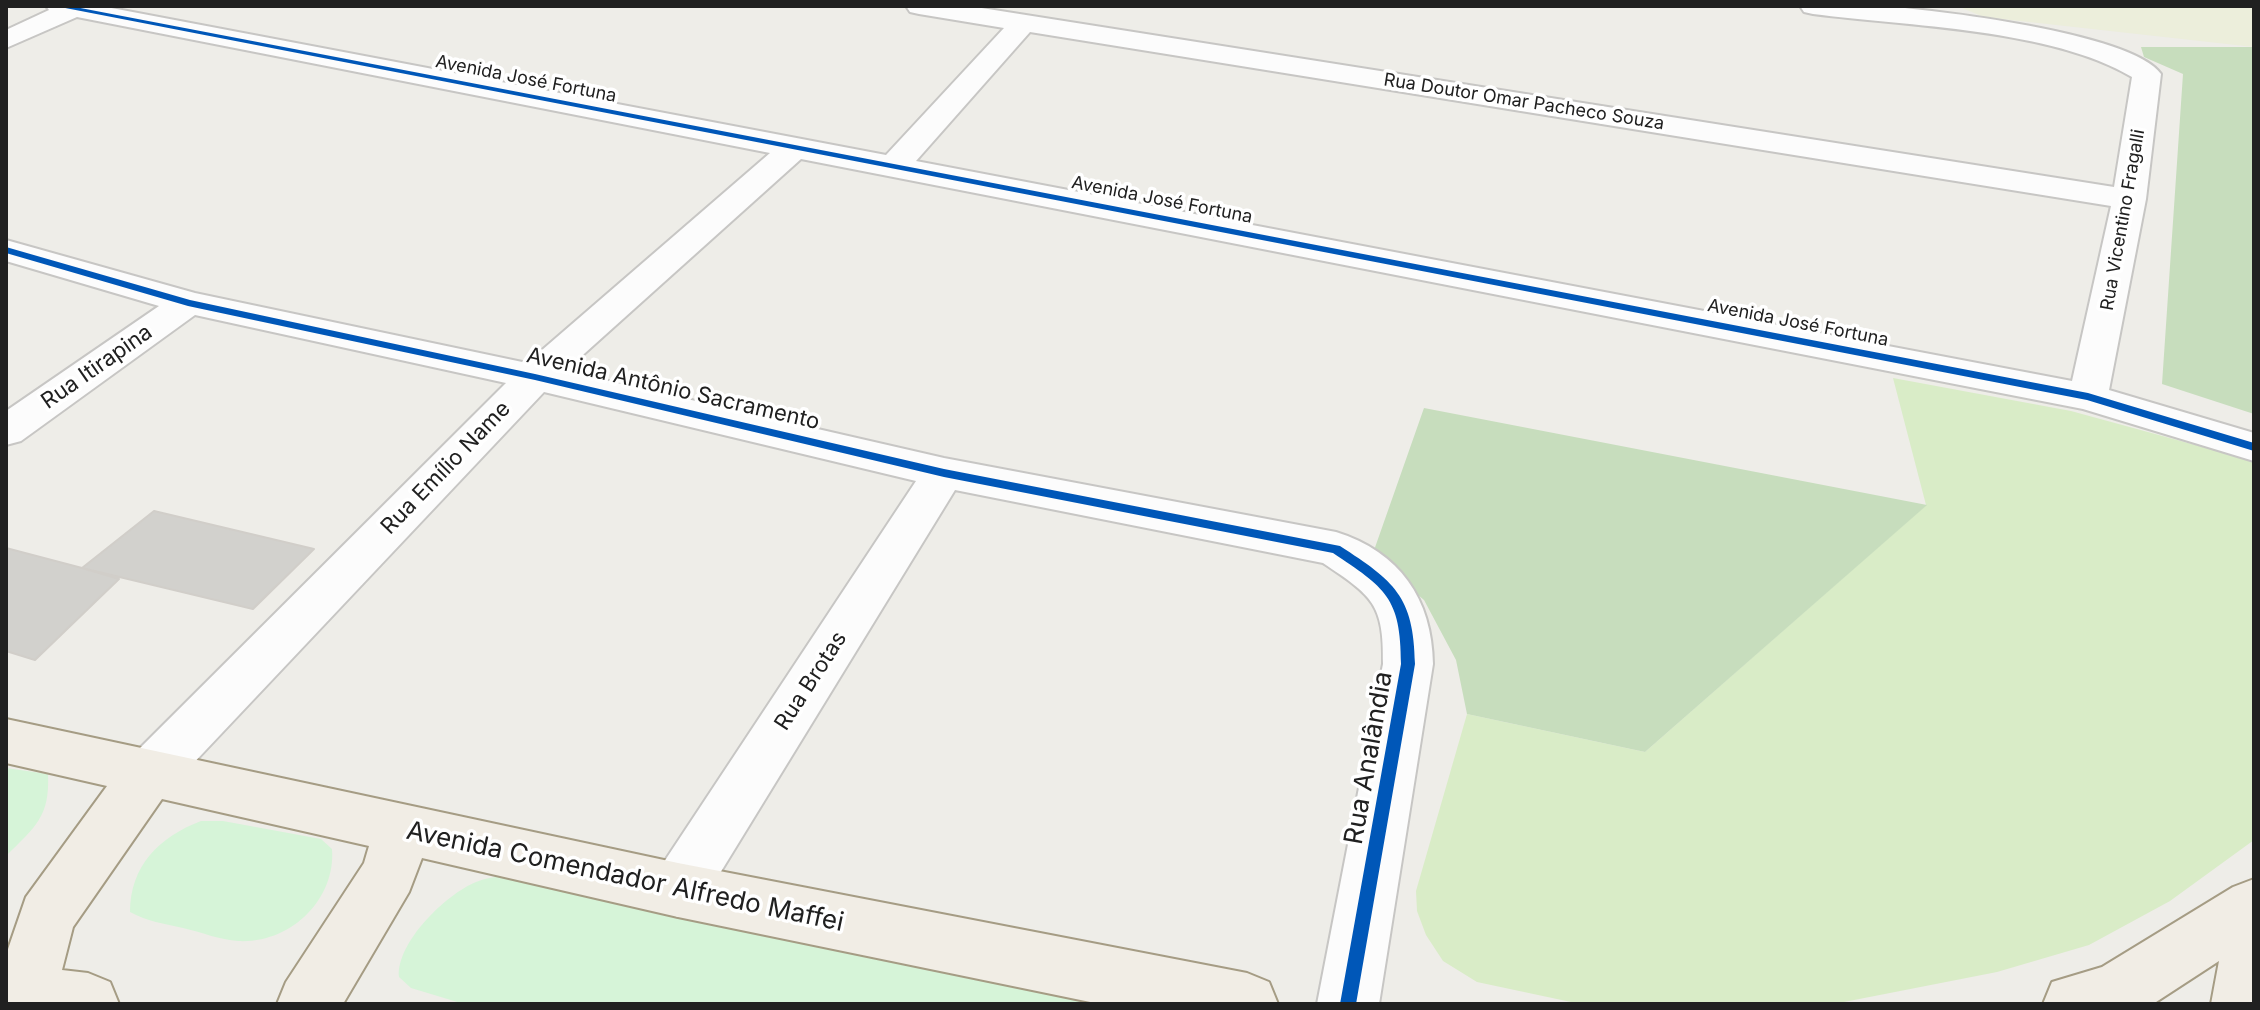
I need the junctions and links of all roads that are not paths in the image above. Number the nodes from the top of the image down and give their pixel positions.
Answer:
1 (919, 6) edge
2 (1105, 6) edge
3 (1813, 6) edge
4 (71, 7) edge
5 (1925, 14) edge
6 (1023, 23) junction
7 (1083, 32) junction
8 (6, 40) edge
9 (793, 149) junction
10 (893, 167) junction
11 (2129, 199) junction
12 (6, 250) edge
13 (188, 303) junction
14 (535, 377) junction
15 (2088, 397) junction
16 (6, 431) edge
17 (2254, 447) edge
18 (944, 473) junction
19 (1336, 549) joint
20 (6, 741) edge
21 (151, 772) junction
22 (402, 829) junction
23 (678, 890) junction
24 (2254, 906) edge
25 (2254, 933) edge
26 (16, 993) edge
27 (88, 1004) edge
28 (308, 1004) edge
29 (1247, 1004) edge
30 (1348, 1004) edge
31 (2074, 1004) edge
32 (2242, 1004) edge

1 - 6 street, Rua Doutor Omar Pacheco Souza
2 - 7 street
3 - 5 street
4 - 8 street
4 - 9 street, Avenida José Fortuna
5 - 11 street, Rua Vicentino Fragalli
6 - 7 street, Rua Doutor Omar Pacheco Souza
6 - 10 street
7 - 11 street, Rua Doutor Omar Pacheco Souza
9 - 10 street, Avenida José Fortuna
9 - 14 street, Rua Emílio Name
10 - 15 street, Avenida José Fortuna
11 - 15 street, Rua Vicentino Fragalli
12 - 13 street, Avenida Antônio Sacramento
13 - 14 street, Avenida Antônio Sacramento
13 - 16 street, Rua Itirapina
14 - 18 street, Avenida Antônio Sacramento
14 - 21 street, Rua Emílio Name
15 - 17 street, Avenida José Fortuna
18 - 19 street, Avenida Antônio Sacramento
18 - 23 street, Rua Brotas
19 - 30 street, Rua Analândia
20 - 21 main road, Avenida Comendador Alfredo Maffei
21 - 22 main road, Avenida Comendador Alfredo Maffei
21 - 26 main road
22 - 23 main road, Avenida Comendador Alfredo Maffei
22 - 28 main road
23 - 29 main road, Avenida Comendador Alfredo Maffei
24 - 31 main road
25 - 32 main road
26 - 27 main road

